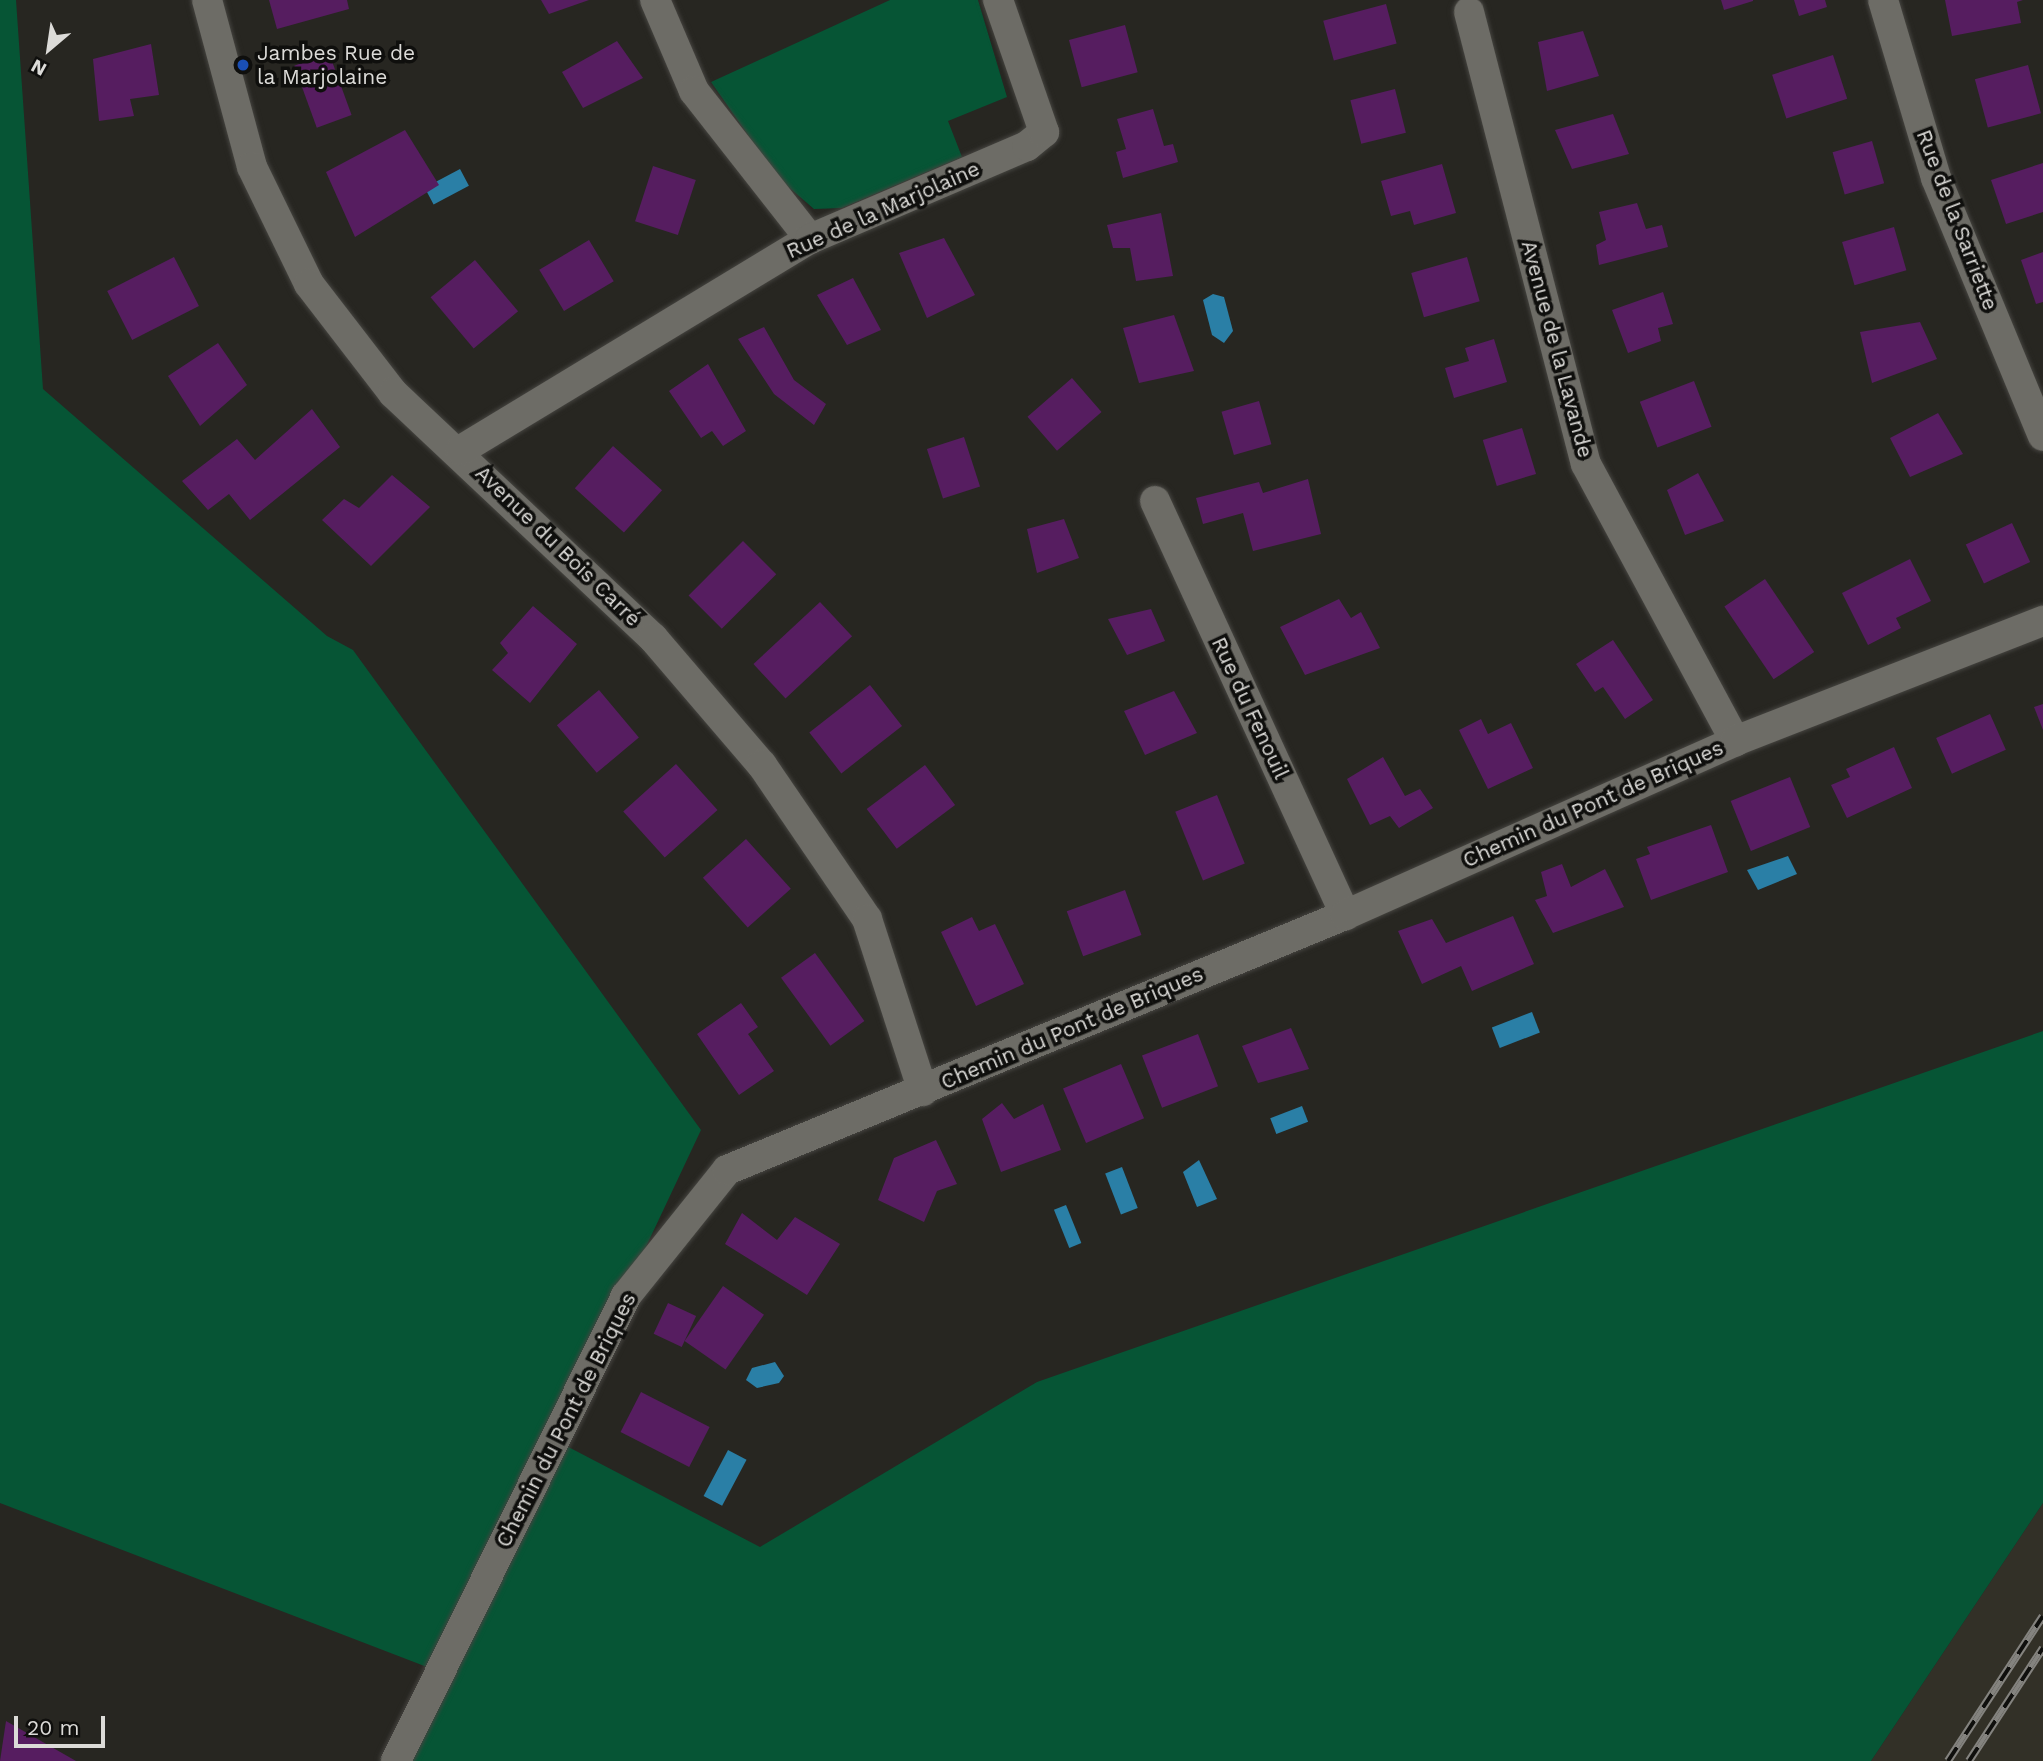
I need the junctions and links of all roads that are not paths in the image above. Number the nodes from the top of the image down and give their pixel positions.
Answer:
1 (207, 0) edge
2 (656, 0) edge
3 (998, 0) edge
4 (1883, 0) edge
5 (1465, 4) edge
6 (810, 239) junction
7 (2043, 436) edge
8 (461, 450) junction
9 (1155, 501) dead end
10 (2043, 621) edge
11 (1735, 741) junction
12 (1345, 915) junction
13 (923, 1091) junction
14 (396, 1761) edge

1 - 8 street, Avenue du Bois Carré
2 - 6 street
3 - 6 street, Rue de la Marjolaine
4 - 7 street, Rue de la Sarriette
5 - 11 street, Avenue de la Lavande
6 - 8 street, Rue de la Marjolaine
8 - 13 street, Avenue du Bois Carré
9 - 12 street, Rue du Fenouil
10 - 11 street, Chemin du Pont de Briques
11 - 12 street, Chemin du Pont de Briques
12 - 13 street, Chemin du Pont de Briques
13 - 14 street, Chemin du Pont de Briques

